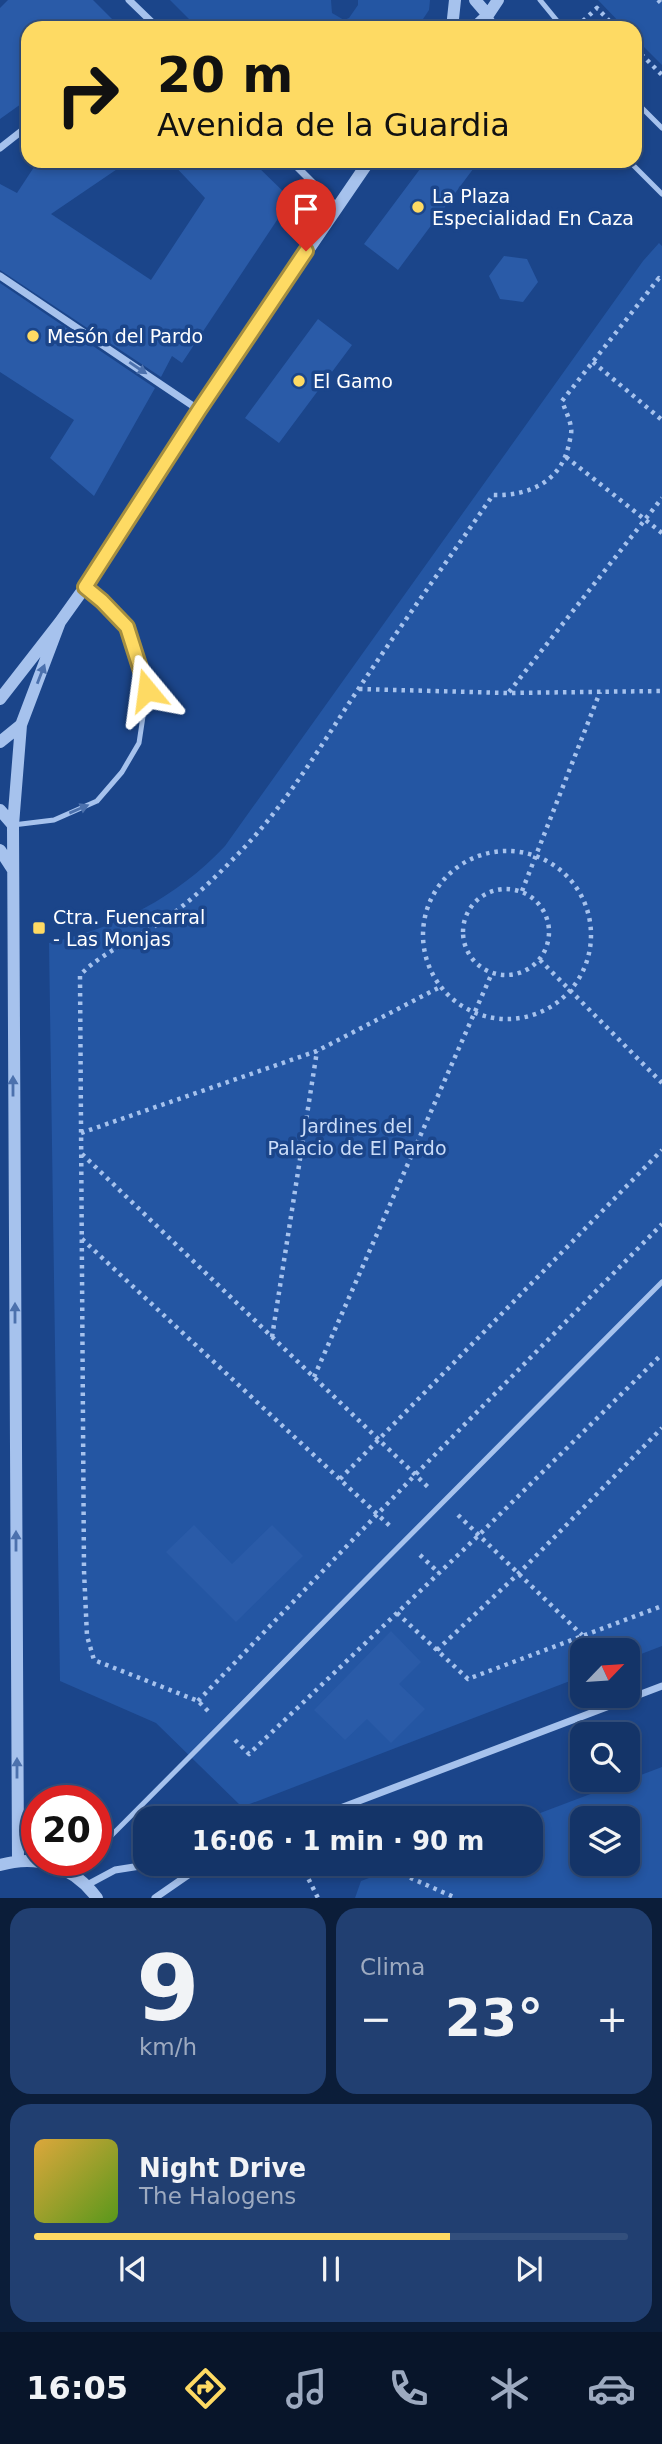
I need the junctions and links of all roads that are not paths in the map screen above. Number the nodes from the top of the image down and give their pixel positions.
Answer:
1 (129, 0) edge
2 (455, 0) edge
3 (475, 0) edge
4 (498, 0) edge
5 (540, 0) edge
6 (488, 15) junction
7 (149, 21) edge
8 (453, 21) edge
9 (482, 21) edge
10 (493, 21) edge
11 (557, 21) edge
12 (642, 108) edge
13 (662, 128) edge
14 (21, 132) edge
15 (0, 148) edge
16 (297, 168) edge
17 (364, 168) edge
18 (636, 168) edge
19 (662, 194) edge
20 (336, 206) junction
21 (0, 276) edge
22 (199, 410) junction
23 (85, 587) junction
24 (61, 622) junction
25 (0, 699) edge
26 (21, 725) junction
27 (0, 742) edge
28 (0, 810) edge
29 (13, 825) junction
30 (0, 850) edge
31 (13, 870) junction
32 (662, 1282) edge
33 (662, 1686) edge
34 (346, 1806) edge
35 (112, 1835) edge
36 (18, 1861) joint
37 (0, 1865) edge
38 (133, 1867) edge
39 (76, 1876) edge
40 (187, 1876) edge
41 (87, 1885) junction
42 (97, 1898) edge
43 (155, 1898) edge

1 - 7 street
2 - 8 street
3 - 6 street
4 - 6 street
5 - 11 lane
6 - 9 street
6 - 10 lane
12 - 13 lane
14 - 15 street
16 - 20 street
17 - 20 street
18 - 19 lane
20 - 22 street
21 -> 22 street
22 - 23 street
23 - 24 street
29 -> 23 lane
24 - 25 street
26 -> 24 street
26 - 27 street
26 - 29 street
28 - 29 street
29 - 31 street
30 - 31 street
36 -> 31 street
32 - 35 lane
33 - 34 street
36 - 37 street
38 - 41 street
39 - 41 street
40 - 43 street
41 - 42 street

